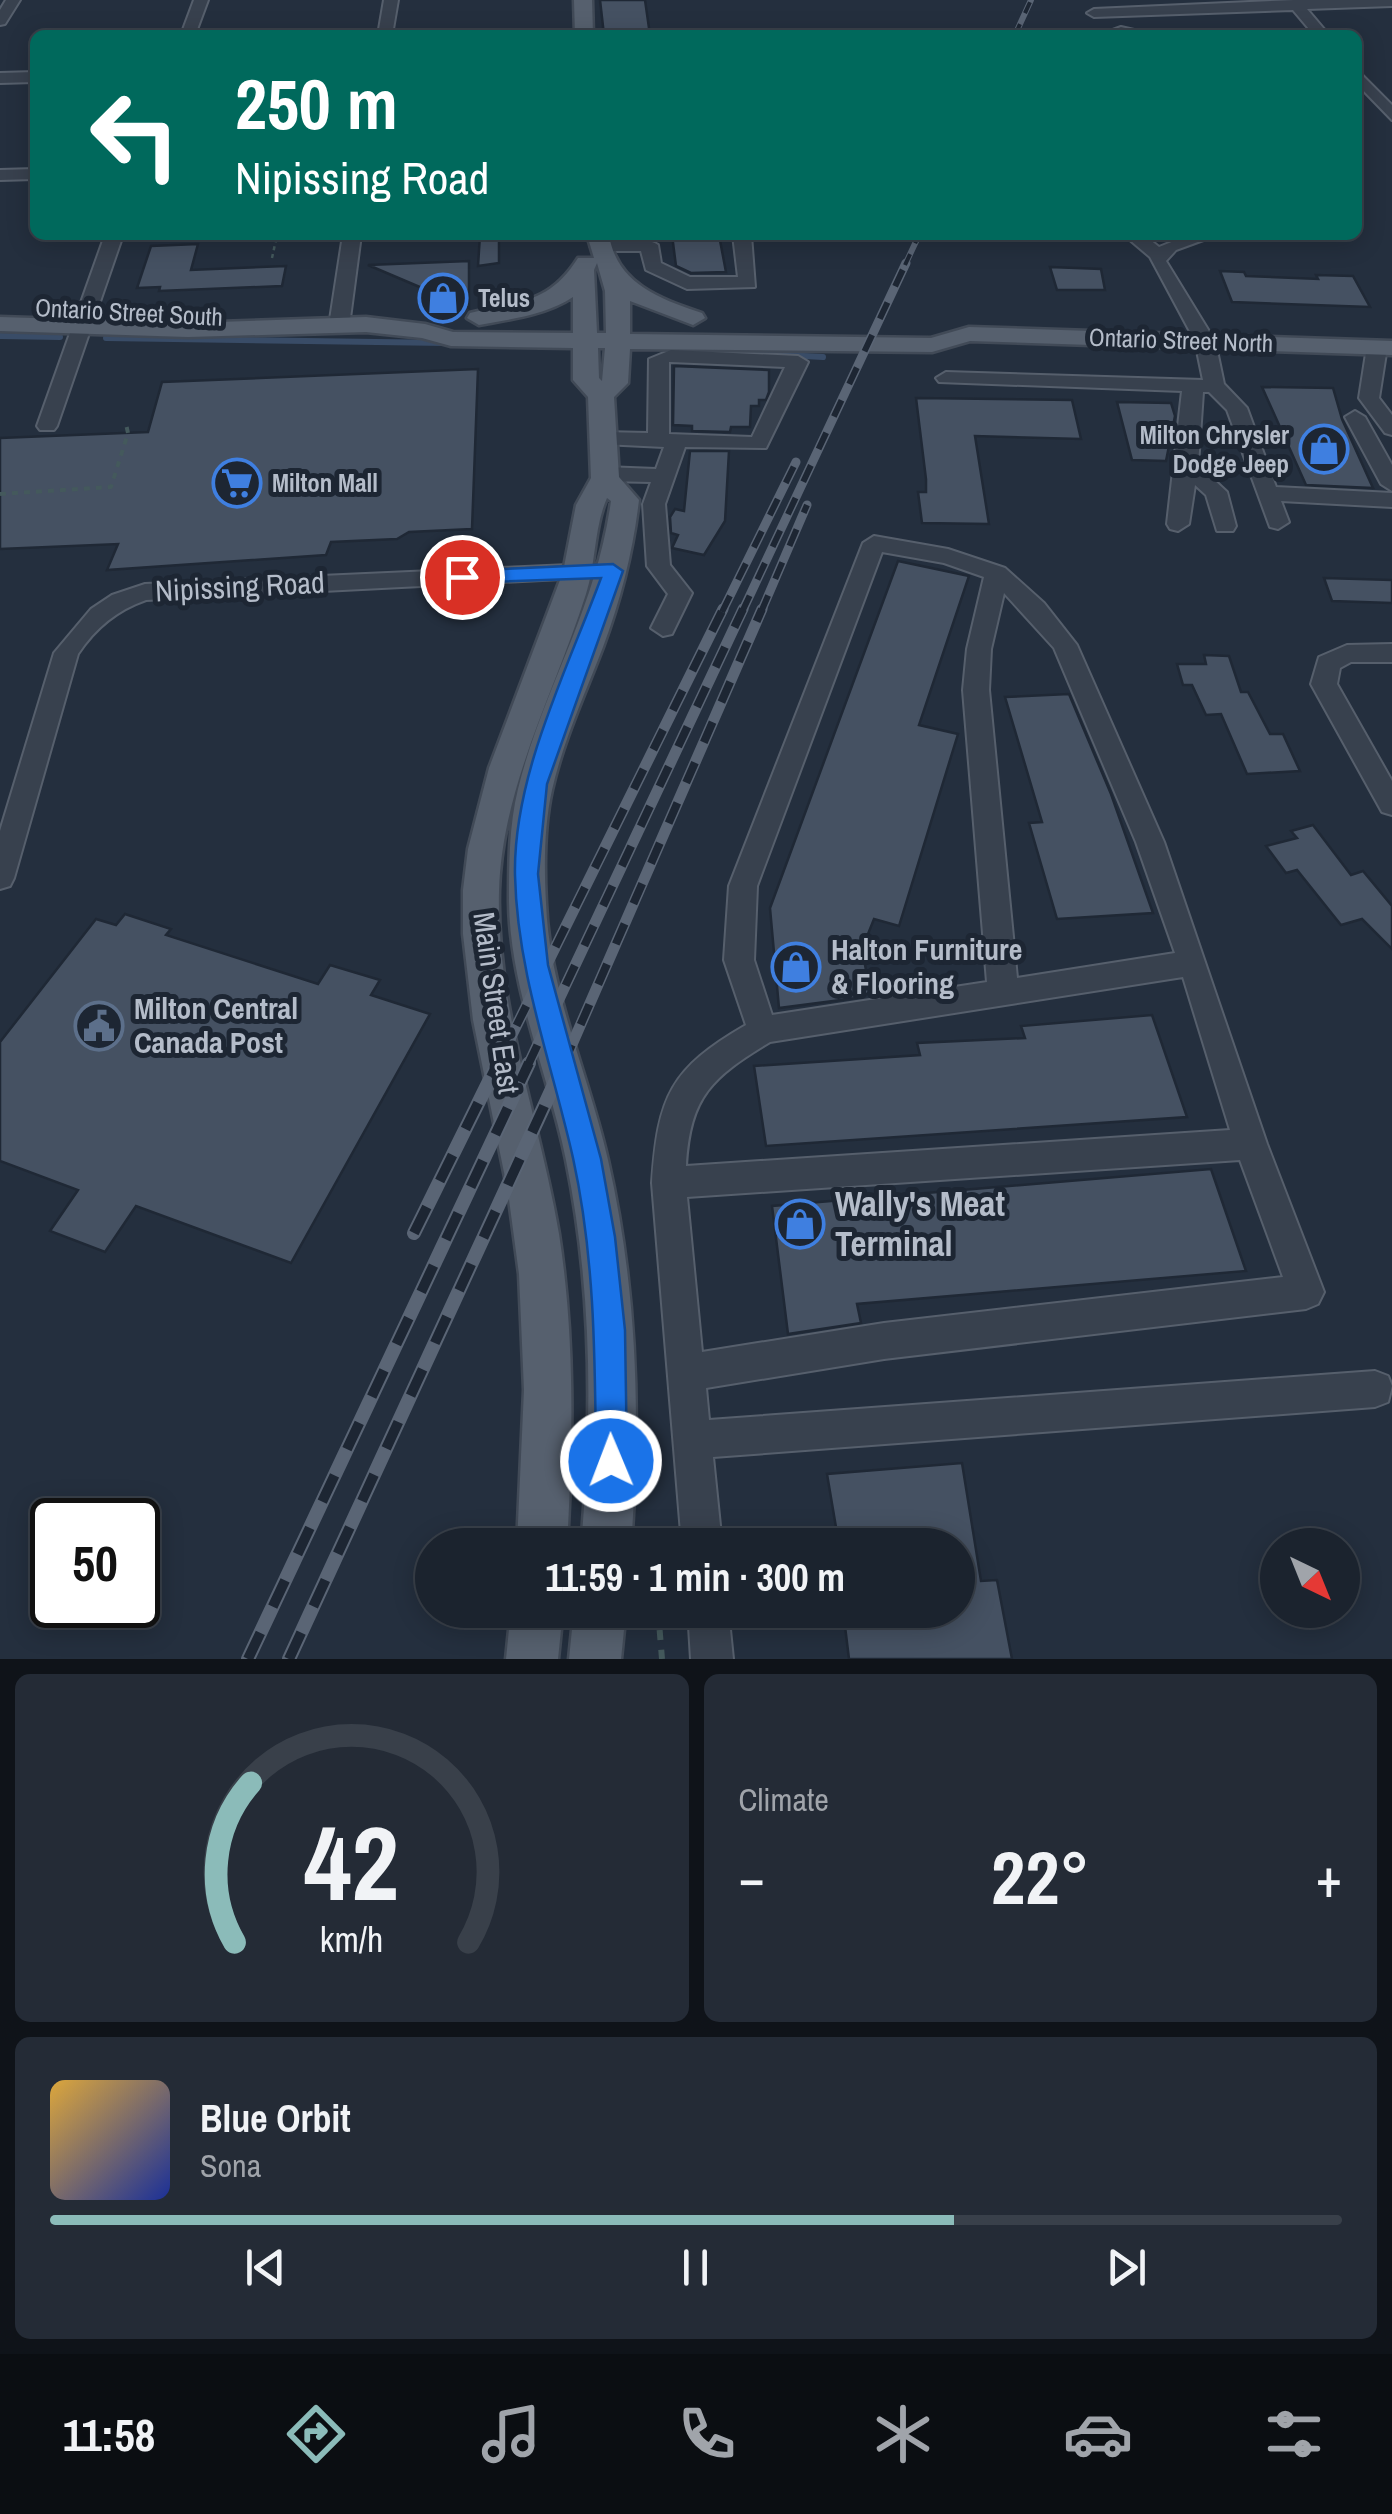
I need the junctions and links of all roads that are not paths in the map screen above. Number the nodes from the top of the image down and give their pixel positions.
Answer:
1 (14, 0) edge
2 (200, 0) edge
3 (391, 0) edge
4 (583, 0) edge
5 (1392, 2) edge
6 (1295, 4) junction
7 (1094, 12) dead end
8 (0, 21) edge
9 (190, 30) edge
10 (386, 30) edge
11 (584, 30) edge
12 (1318, 30) edge
13 (30, 76) edge
14 (0, 78) edge
15 (1362, 81) edge
16 (1392, 115) edge
17 (0, 174) edge
18 (30, 174) edge
19 (112, 240) edge
20 (351, 240) edge
21 (648, 240) edge
22 (743, 240) edge
23 (1139, 240) edge
24 (1180, 240) edge
25 (595, 252) edge
26 (1158, 255) junction
27 (615, 278) junction
28 (0, 307) edge
29 (84, 318) junction
30 (480, 318) junction
31 (693, 318) junction
32 (0, 324) edge
33 (339, 326) junction
34 (584, 328) junction
35 (427, 329) junction
36 (618, 329) junction
37 (969, 334) junction
38 (1205, 341) junction
39 (1385, 347) edge
40 (658, 374) junction
41 (946, 378) dead end
42 (608, 385) junction
43 (1203, 385) junction
44 (1354, 417) dead end
45 (47, 426) dead end
46 (1392, 430) edge
47 (603, 438) junction
48 (668, 440) junction
49 (1188, 468) junction
50 (1389, 471) edge
51 (605, 476) junction
52 (666, 476) junction
53 (1266, 494) junction
54 (1392, 500) edge
55 (1278, 522) dead end
56 (1178, 524) dead end
57 (1225, 526) dead end
58 (596, 571) junction
59 (997, 573) junction
60 (662, 628) dead end
61 (1392, 652) edge
62 (1392, 805) edge
63 (0, 878) edge
64 (1193, 963) junction
65 (1004, 991) junction
66 (764, 1030) junction
67 (1251, 1144) junction
68 (669, 1183) junction
69 (686, 1373) junction
70 (1375, 1389) dead end
71 (692, 1440) junction
72 (543, 1528) edge
73 (608, 1528) edge
74 (700, 1528) edge
75 (536, 1628) edge
76 (598, 1628) edge
77 (709, 1628) edge
78 (532, 1659) edge
79 (595, 1659) edge
80 (712, 1659) edge

1 - 8 street
2 - 9 street
3 - 10 street
4 - 11 main road
5 - 6 street
6 - 7 street
6 - 12 street
13 - 14 street
15 - 16 street
17 - 18 street
19 - 29 street
20 - 33 street
21 - 22 street
21 - 25 street
23 - 26 street
24 - 26 street
25 - 27 main road, Main Street East
25 - 30 main road
25 - 34 main road, Main Street East
26 - 38 street
27 - 31 main road
27 - 36 main road, Main Street East
28 - 29 main road, Ontario Street South
29 - 32 main road, Ontario Street South
29 - 33 main road, Ontario Street South
29 - 45 street
30 - 34 main road, Ontario Street South
30 - 35 main road, Ontario Street South
31 - 36 main road, Ontario Street North
31 - 37 main road, Ontario Street North
33 - 35 main road, Ontario Street South
34 - 35 main road, Ontario Street South
34 - 36 main road, Ontario Street North
34 - 42 main road, Main Street East
36 - 37 main road, Ontario Street North
36 - 42 main road, Main Street East
37 - 38 main road, Ontario Street North
38 - 39 main road, Ontario Street North
38 - 43 street
39 - 46 street
40 - 42 street
40 - 48 street
40 - 48 street
41 - 43 street
42 - 47 main road, Main Street East
43 - 49 street
43 - 53 street
44 - 50 street
47 - 48 street
47 - 51 main road, Main Street East
48 - 52 street
49 - 56 street
49 - 57 street
51 - 52 street
51 - 58 main road, Main Street East
52 - 60 street
53 - 54 street
53 - 55 street
58 - 63 street, Nipissing Road
58 - 72 main road, Main Street East
58 - 73 main road, Main Street East
59 - 64 street
59 - 65 street
59 - 66 street
61 - 62 street
64 - 65 street
64 - 67 street
65 - 66 street
66 - 68 street
67 - 68 street
67 - 69 street
68 - 69 street
69 - 71 street
70 - 71 street
71 - 74 street
75 - 78 main road
76 - 79 main road
77 - 80 street

